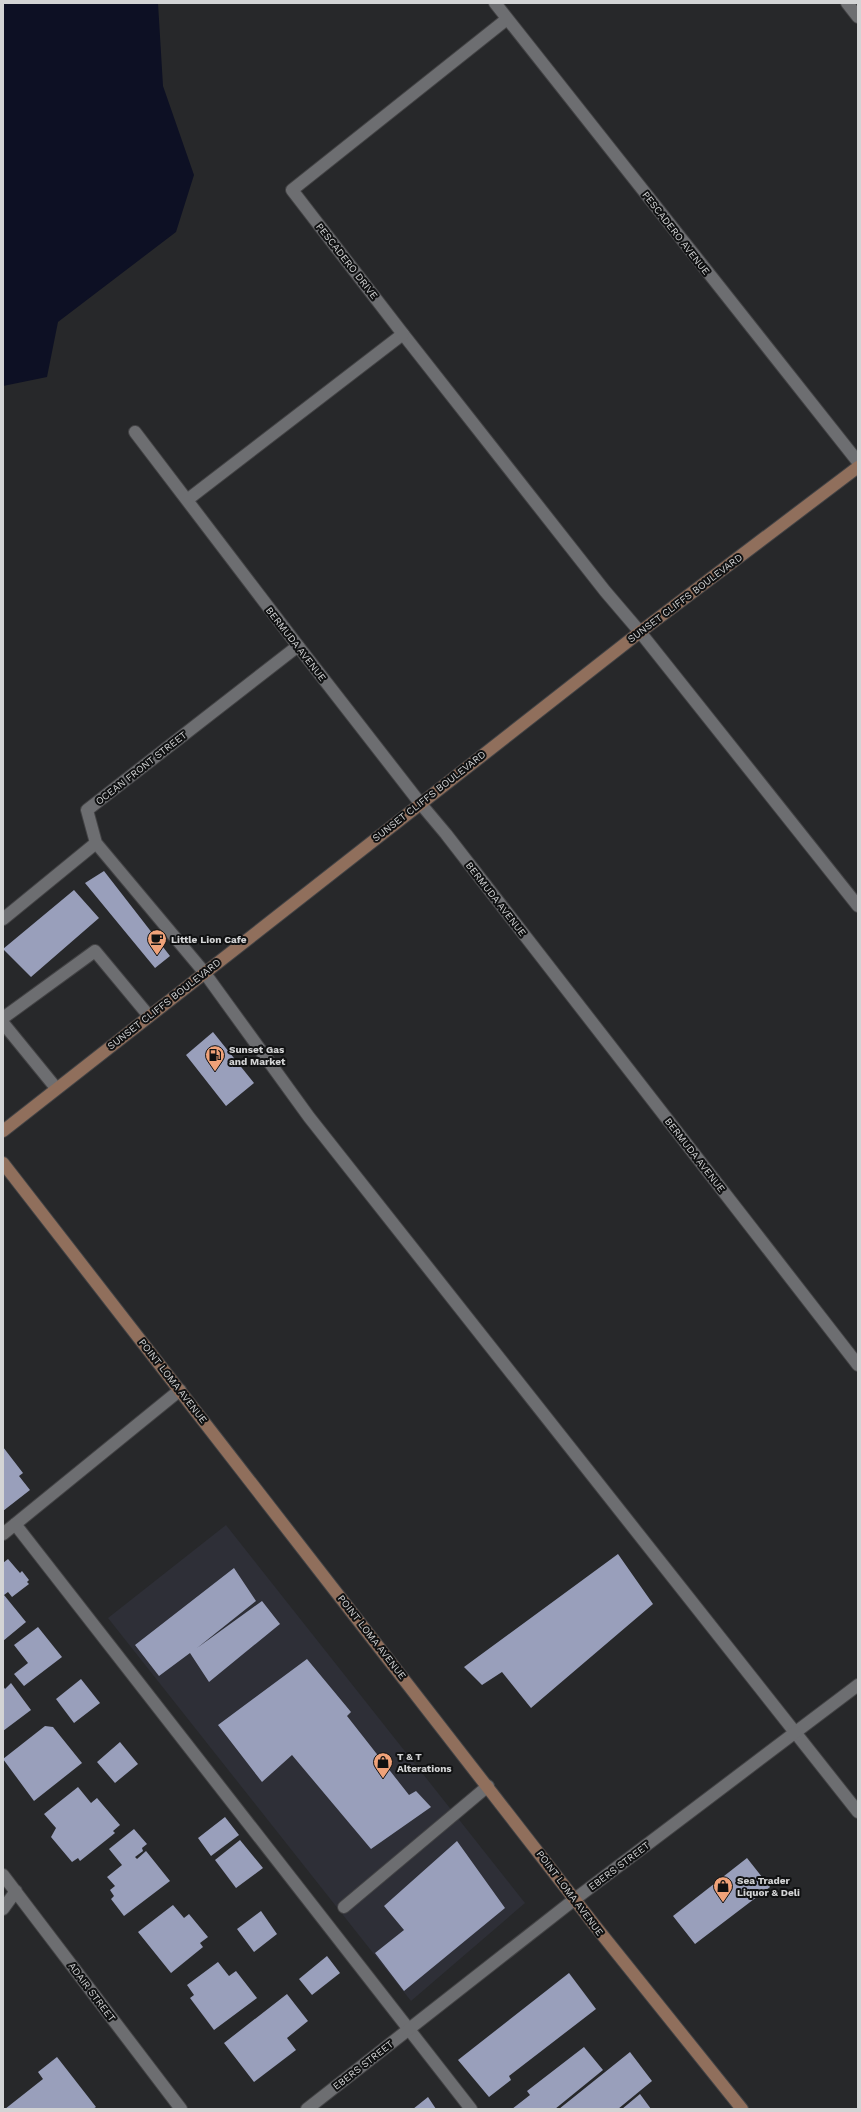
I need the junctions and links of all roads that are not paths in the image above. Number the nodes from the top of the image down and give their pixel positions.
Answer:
1 (495, 3) edge
2 (847, 3) edge
3 (858, 17) edge
4 (507, 19) junction
5 (403, 334) junction
6 (136, 432) dead end
7 (858, 462) edge
8 (858, 467) edge
9 (187, 500) junction
10 (640, 632) junction
11 (298, 646) junction
12 (420, 803) junction
13 (96, 844) junction
14 (858, 906) edge
15 (3, 919) edge
16 (204, 972) junction
17 (149, 1016) junction
18 (3, 1018) edge
19 (3, 1023) edge
20 (56, 1088) junction
21 (3, 1131) edge
22 (3, 1163) edge
23 (858, 1365) edge
24 (180, 1390) junction
25 (15, 1524) junction
26 (3, 1534) edge
27 (858, 1685) edge
28 (796, 1733) junction
29 (488, 1786) junction
30 (858, 1812) edge
31 (3, 1875) edge
32 (16, 1891) junction
33 (575, 1899) junction
34 (344, 1907) dead end
35 (3, 1909) edge
36 (409, 2029) junction
37 (181, 2109) edge
38 (307, 2109) edge
39 (471, 2109) edge
40 (742, 2109) edge

1 - 4 street, PESCADERO AVENUE
2 - 3 street
4 - 5 street, PESCADERO DRIVE
4 - 7 street, PESCADERO AVENUE
5 - 9 street
5 - 10 street
6 - 9 street, BERMUDA AVENUE
8 - 10 main road, SUNSET CLIFFS BOULEVARD
9 - 11 street, BERMUDA AVENUE
10 - 12 main road, SUNSET CLIFFS BOULEVARD
10 - 14 street
11 - 12 street, BERMUDA AVENUE
11 - 13 street, OCEAN FRONT STREET
12 - 16 main road, SUNSET CLIFFS BOULEVARD
12 - 23 street, BERMUDA AVENUE
13 - 15 street
13 - 16 street
16 - 17 main road, SUNSET CLIFFS BOULEVARD
16 - 28 street
17 - 18 street
17 - 20 main road, SUNSET CLIFFS BOULEVARD
19 - 20 street
20 - 21 main road, SUNSET CLIFFS BOULEVARD
22 - 24 main road, POINT LOMA AVENUE
24 - 25 street
24 - 29 main road, POINT LOMA AVENUE
25 - 26 street
25 - 36 street
27 - 28 street, EBERS STREET
28 - 30 street
28 - 33 street, EBERS STREET
29 - 33 main road, POINT LOMA AVENUE
29 - 34 street
31 - 32 street, ADAIR STREET
32 - 35 street
32 - 37 street, ADAIR STREET
33 - 36 street, EBERS STREET
33 - 40 main road, POINT LOMA AVENUE
36 - 38 street, EBERS STREET
36 - 39 street

